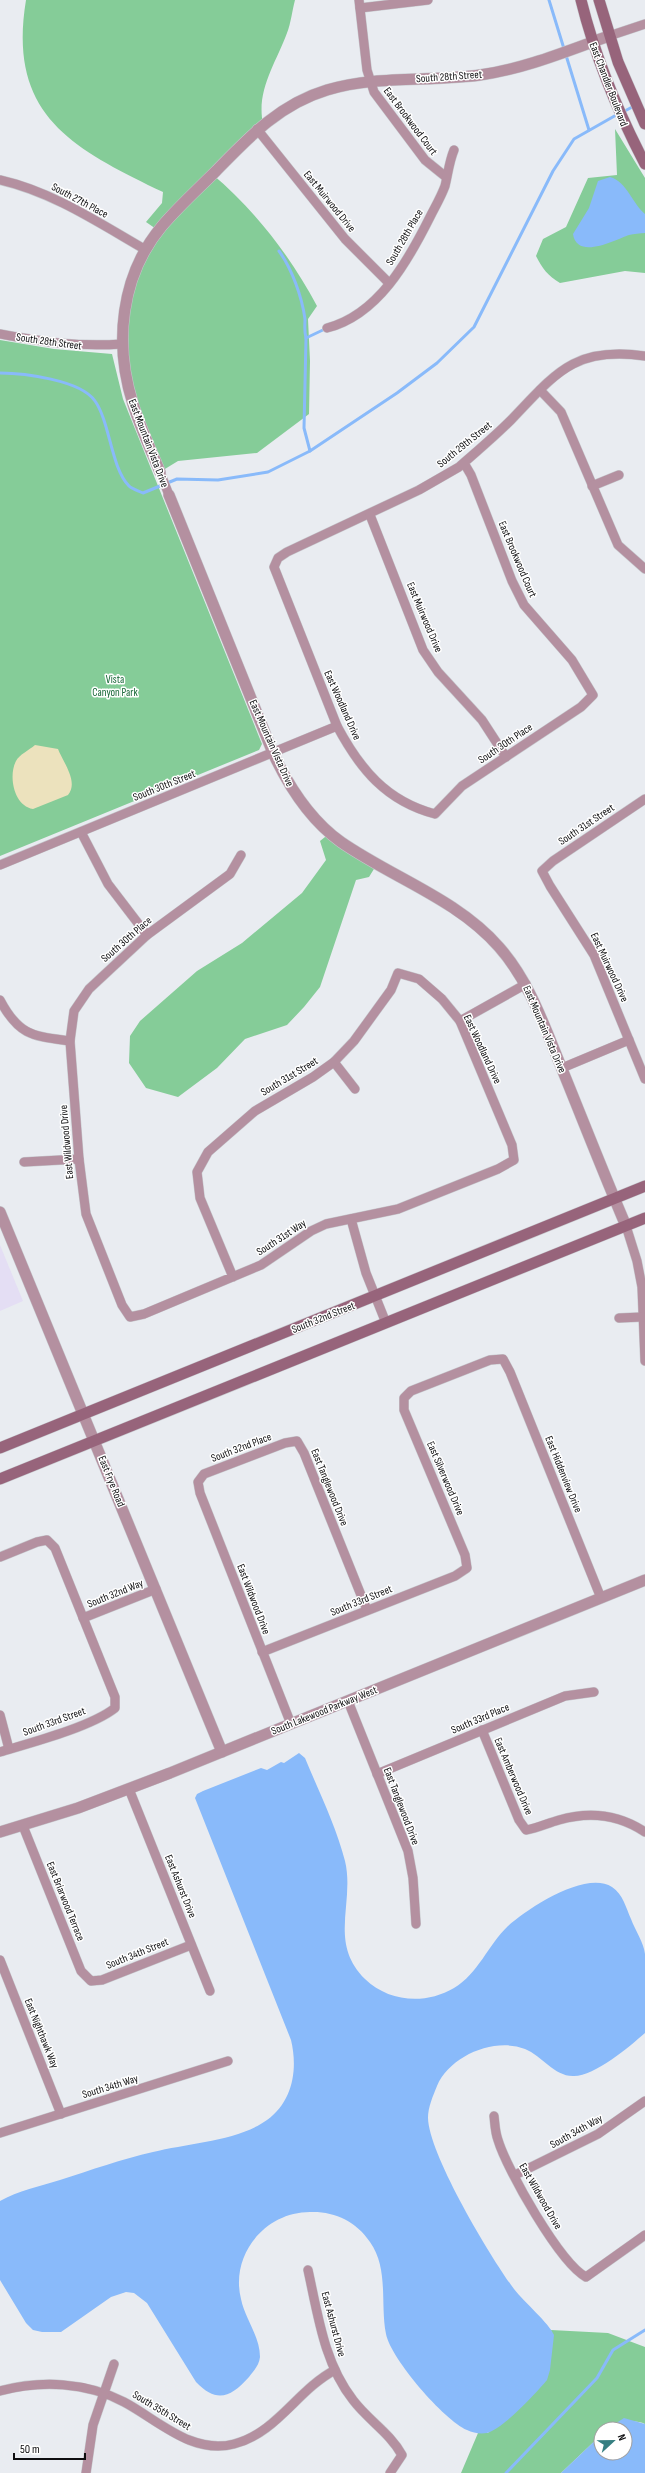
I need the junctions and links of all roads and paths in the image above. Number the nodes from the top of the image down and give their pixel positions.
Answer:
1 (428, 0) edge
2 (581, 0) edge
3 (599, 0) edge
4 (360, 4) edge
5 (645, 24) edge
6 (609, 36) junction
7 (592, 42) junction
8 (370, 80) junction
9 (644, 122) edge
10 (257, 129) junction
11 (454, 150) dead end
12 (645, 164) edge
13 (446, 177) junction
14 (0, 180) edge
15 (146, 250) junction
16 (390, 283) junction
17 (327, 328) dead end
18 (0, 334) edge
19 (122, 344) junction
20 (645, 356) edge
21 (540, 390) junction
22 (464, 463) junction
23 (160, 472) joint
24 (619, 476) dead end
25 (592, 486) junction
26 (169, 495) joint
27 (370, 515) junction
28 (274, 567) joint
29 (645, 569) edge
30 (592, 695) joint
31 (337, 726) junction
32 (274, 753) junction
33 (506, 757) junction
34 (645, 799) edge
35 (435, 814) joint
36 (81, 832) junction
37 (240, 855) dead end
38 (0, 866) edge
39 (542, 871) joint
40 (147, 935) junction
41 (398, 973) joint
42 (526, 984) junction
43 (0, 1000) edge
44 (460, 1022) junction
45 (629, 1040) junction
46 (70, 1041) junction
47 (334, 1062) junction
48 (562, 1068) junction
49 (645, 1079) edge
50 (355, 1089) dead end
51 (79, 1159) junction
52 (514, 1160) joint
53 (24, 1162) dead end
54 (645, 1186) edge
55 (614, 1198) junction
56 (0, 1212) edge
57 (645, 1218) edge
58 (351, 1219) junction
59 (626, 1226) junction
60 (233, 1277) junction
61 (375, 1296) junction
62 (642, 1316) junction
63 (130, 1317) joint
64 (619, 1318) dead end
65 (386, 1323) junction
66 (503, 1359) joint
67 (645, 1362) edge
68 (84, 1414) junction
69 (95, 1440) junction
70 (297, 1441) joint
71 (0, 1448) edge
72 (0, 1479) edge
73 (198, 1482) joint
74 (0, 1557) edge
75 (467, 1568) joint
76 (645, 1580) edge
77 (156, 1589) junction
78 (601, 1598) junction
79 (367, 1610) junction
80 (83, 1618) junction
81 (262, 1652) junction
82 (594, 1692) dead end
83 (348, 1701) junction
84 (0, 1715) edge
85 (291, 1724) junction
86 (482, 1730) junction
87 (9, 1749) junction
88 (0, 1752) edge
89 (222, 1752) junction
90 (377, 1774) junction
91 (129, 1789) junction
92 (23, 1826) junction
93 (0, 1832) edge
94 (645, 1832) edge
95 (416, 1924) dead end
96 (191, 1944) junction
97 (0, 1960) edge
98 (91, 1981) joint
99 (210, 1991) dead end
100 (228, 2061) dead end
101 (645, 2101) edge
102 (61, 2114) junction
103 (494, 2116) dead end
104 (0, 2133) edge
105 (515, 2176) junction
106 (645, 2235) edge
107 (308, 2270) dead end
108 (114, 2364) dead end
109 (335, 2370) junction
110 (0, 2391) edge
111 (104, 2394) junction
112 (86, 2473) edge
113 (390, 2473) edge

1 - 4 street
2 - 7 main road, East Chandler Boulevard
3 - 6 main road, East Chandler Boulevard
4 - 8 street, East Brookwood Court
5 - 6 street, South 28th Street
6 - 7 street, South 28th Street
6 - 9 main road, East Chandler Boulevard
7 - 8 street, South 28th Street
7 - 12 main road, East Chandler Boulevard
8 - 10 street, South 28th Street
8 - 13 street, East Brookwood Court
10 - 15 street, East Mountain Vista Drive
10 - 16 street, East Muirwood Drive
11 - 13 street, South 28th Place
13 - 16 street, South 28th Place
14 - 15 street, South 27th Place
15 - 19 street, East Mountain Vista Drive
16 - 17 street, South 28th Place
18 - 19 street, South 28th Street
19 - 23 street, East Mountain Vista Drive
20 - 21 street, South 29th Street
21 - 22 street, South 29th Street
21 - 25 street
22 - 27 street, South 29th Street
22 - 30 street, East Brookwood Court
23 - 26 street, East Mountain Vista Drive
24 - 25 street
25 - 29 street
26 - 32 street, East Mountain Vista Drive
27 - 28 street, South 29th Street
27 - 33 street, East Muirwood Drive
28 - 31 street, East Woodland Drive
30 - 33 street, South 30th Place
31 - 32 street, South 30th Street
31 - 35 street, East Woodland Drive
32 - 36 street, South 30th Street
32 - 42 street, East Mountain Vista Drive
33 - 35 street, South 30th Place
34 - 39 street, South 31st Street
36 - 38 street, South 30th Street
36 - 40 street
37 - 40 street, South 30th Place
39 - 45 street, East Muirwood Drive
40 - 46 street, South 30th Place
41 - 44 street, East Woodland Drive
41 - 47 street, South 31st Street
42 - 44 street
42 - 48 street, East Mountain Vista Drive
43 - 46 street
44 - 52 street, East Woodland Drive
45 - 48 street
45 - 49 street, East Muirwood Drive
46 - 51 street, East Wildwood Drive
47 - 50 street
47 - 60 street, South 31st Street
48 - 55 street, East Mountain Vista Drive
51 - 53 street
51 - 63 street, East Wildwood Drive
52 - 58 street, South 31st Way
54 - 55 main road, South 32nd Street
55 - 59 street, East Mountain Vista Drive
55 - 61 main road, South 32nd Street
56 - 68 street, East Frye Road
57 - 59 main road
58 - 60 street, South 31st Way
58 - 61 street
59 - 62 street, East Mountain Vista Drive
59 - 65 main road
60 - 63 street, South 31st Way
61 - 65 street
61 - 68 main road, South 32nd Street
62 - 64 street
62 - 67 street, East Mountain Vista Drive
65 - 69 main road
66 - 75 street, East Silverwood Drive
66 - 78 street, East Hiddenview Drive
68 - 69 street, East Frye Road
68 - 71 main road, South 32nd Street
69 - 72 main road
69 - 77 street, East Frye Road
70 - 73 street, South 32nd Place
70 - 79 street, East Tanglewood Drive
73 - 81 street, East Wildwood Drive
74 - 80 street
75 - 79 street, South 33rd Street
76 - 78 street, South Lakewood Parkway West
77 - 80 street, South 32nd Way
77 - 89 street, East Frye Road
78 - 83 street, South Lakewood Parkway West
79 - 81 street, South 33rd Street
80 - 87 street, South 33rd Street
81 - 85 street, East Wildwood Drive
82 - 86 street, South 33rd Place
83 - 85 street, South Lakewood Parkway West
83 - 90 street, East Tanglewood Drive
84 - 87 street
85 - 89 street, South Lakewood Parkway West
86 - 90 street, South 33rd Place
86 - 94 street, East Amberwood Drive
87 - 88 street, South 33rd Street
89 - 91 street, South Lakewood Parkway West
90 - 95 street, East Tanglewood Drive
91 - 92 street, South Lakewood Parkway West
91 - 96 street, East Ashurst Drive
92 - 93 street, South Lakewood Parkway West
92 - 98 street, East Briarwood Terrace
96 - 98 street, South 34th Street
96 - 99 street, East Ashurst Drive
97 - 102 street, East Nighthawk Way
100 - 102 street, South 34th Way
101 - 105 street, South 34th Way
102 - 104 street, South 34th Way
103 - 105 street, East Wildwood Drive
105 - 106 street, East Wildwood Drive
107 - 109 street, East Ashurst Drive
108 - 111 street
109 - 111 street, South 35th Street
109 - 113 street, East Ashurst Drive
110 - 111 street, South 35th Street
111 - 112 street

